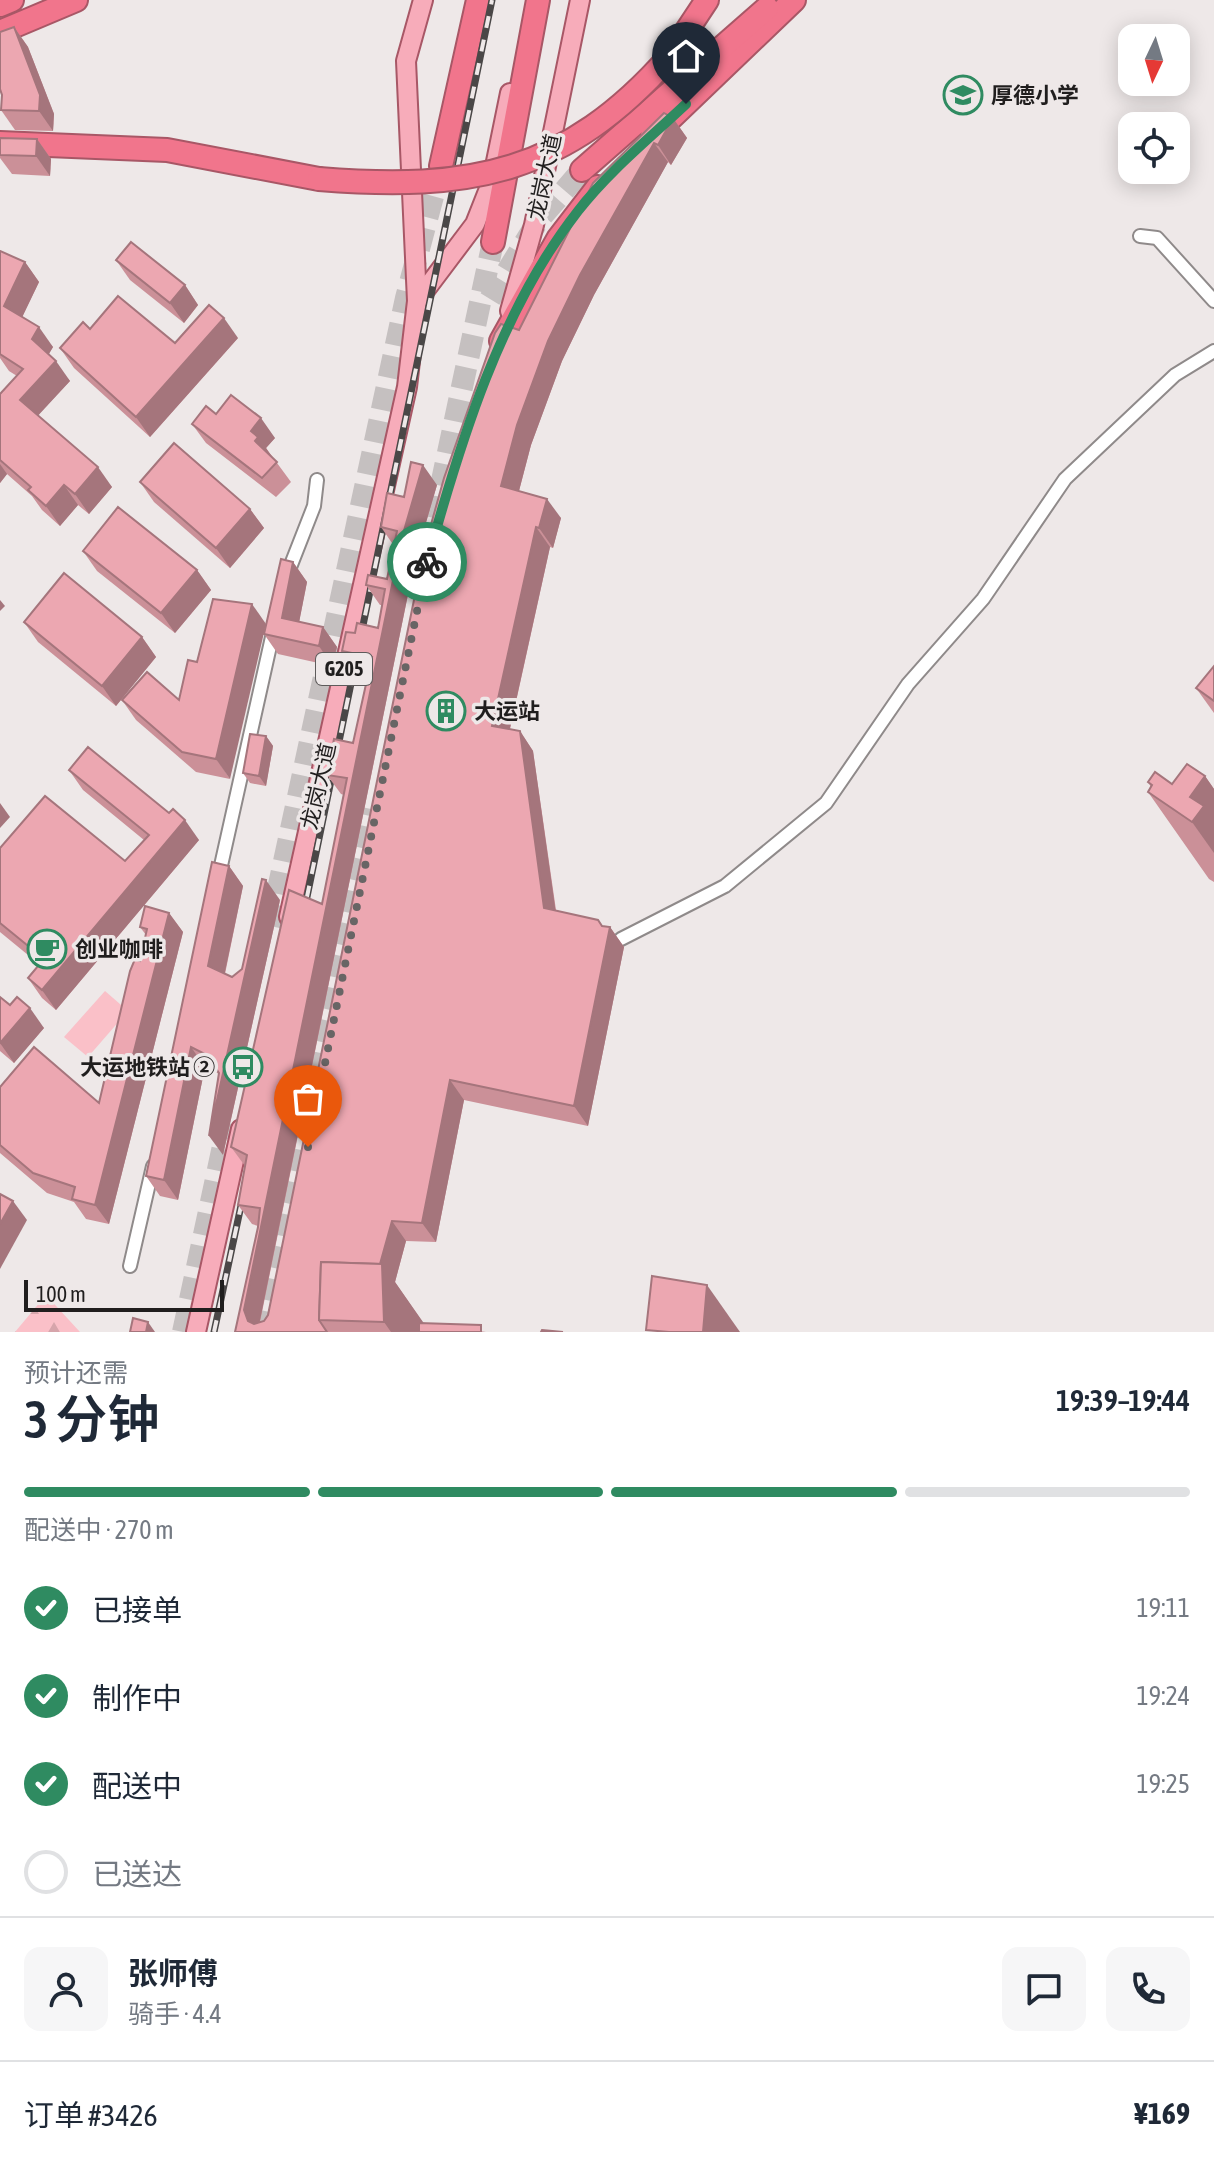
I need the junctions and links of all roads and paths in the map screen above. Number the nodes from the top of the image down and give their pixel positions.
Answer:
1 (12, 0) edge
2 (76, 0) edge
3 (423, 0) edge
4 (478, 0) edge
5 (529, 0) edge
6 (538, 0) edge
7 (580, 0) edge
8 (707, 0) edge
9 (778, 0) edge
10 (794, 0) edge
11 (0, 5) edge
12 (0, 32) edge
13 (0, 143) edge
14 (441, 166) tunnel mouth
15 (582, 170) tunnel mouth
16 (1140, 236) dead end
17 (493, 242) tunnel mouth
18 (417, 301) junction
19 (1214, 301) edge
20 (498, 348) joint
21 (1214, 351) edge
22 (317, 480) dead end
23 (281, 596) edge
24 (278, 611) edge
25 (214, 899) edge
26 (285, 936) edge
27 (621, 939) dead end
28 (247, 1104) edge
29 (154, 1159) edge
30 (130, 1266) dead end
31 (196, 1332) edge

1 - 11 highway
2 - 12 highway
3 - 18 main road, 龙岗大道 / G205
4 - 14 highway
5 - 18 main road
6 - 17 highway, 龙岗大道
7 - 20 main road, 龙岗大道
8 - 13 highway, bridge
9 - 15 highway
10 - 20 highway
16 - 19 street
18 - 26 main road, 龙岗大道 / G205
21 - 27 street
22 - 23 street
24 - 25 street
28 - 31 main road
29 - 30 street

